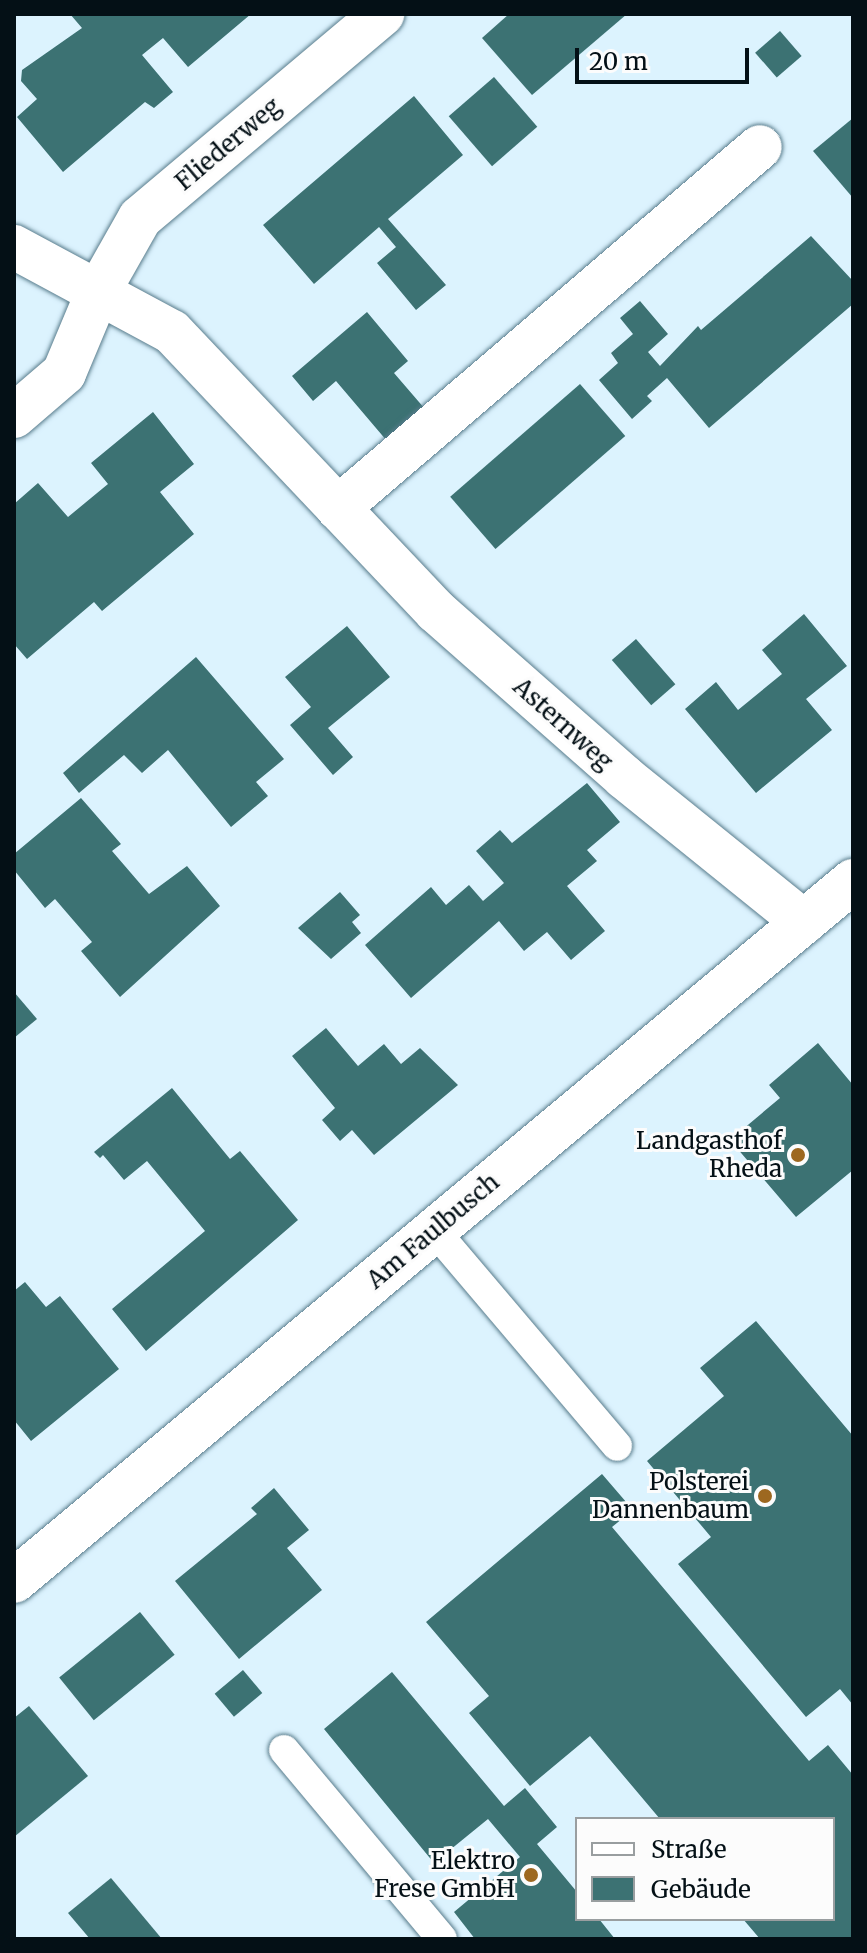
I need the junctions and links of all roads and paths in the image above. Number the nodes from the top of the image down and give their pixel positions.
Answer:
1 (382, 14) edge
2 (760, 147) dead end
3 (14, 247) edge
4 (97, 294) junction
5 (14, 416) edge
6 (338, 508) junction
7 (853, 881) edge
8 (804, 922) junction
9 (434, 1230) junction
10 (617, 1446) dead end
11 (14, 1581) edge
12 (284, 1750) dead end
13 (442, 1939) edge

1 - 4 street, Fliederweg
2 - 6 street
3 - 4 street, Asternweg
4 - 5 street, Fliederweg
4 - 6 street, Asternweg
6 - 8 street, Asternweg
7 - 8 street, Am Faulbusch
8 - 9 street, Am Faulbusch
9 - 10 lane
9 - 11 street, Am Faulbusch
12 - 13 lane

